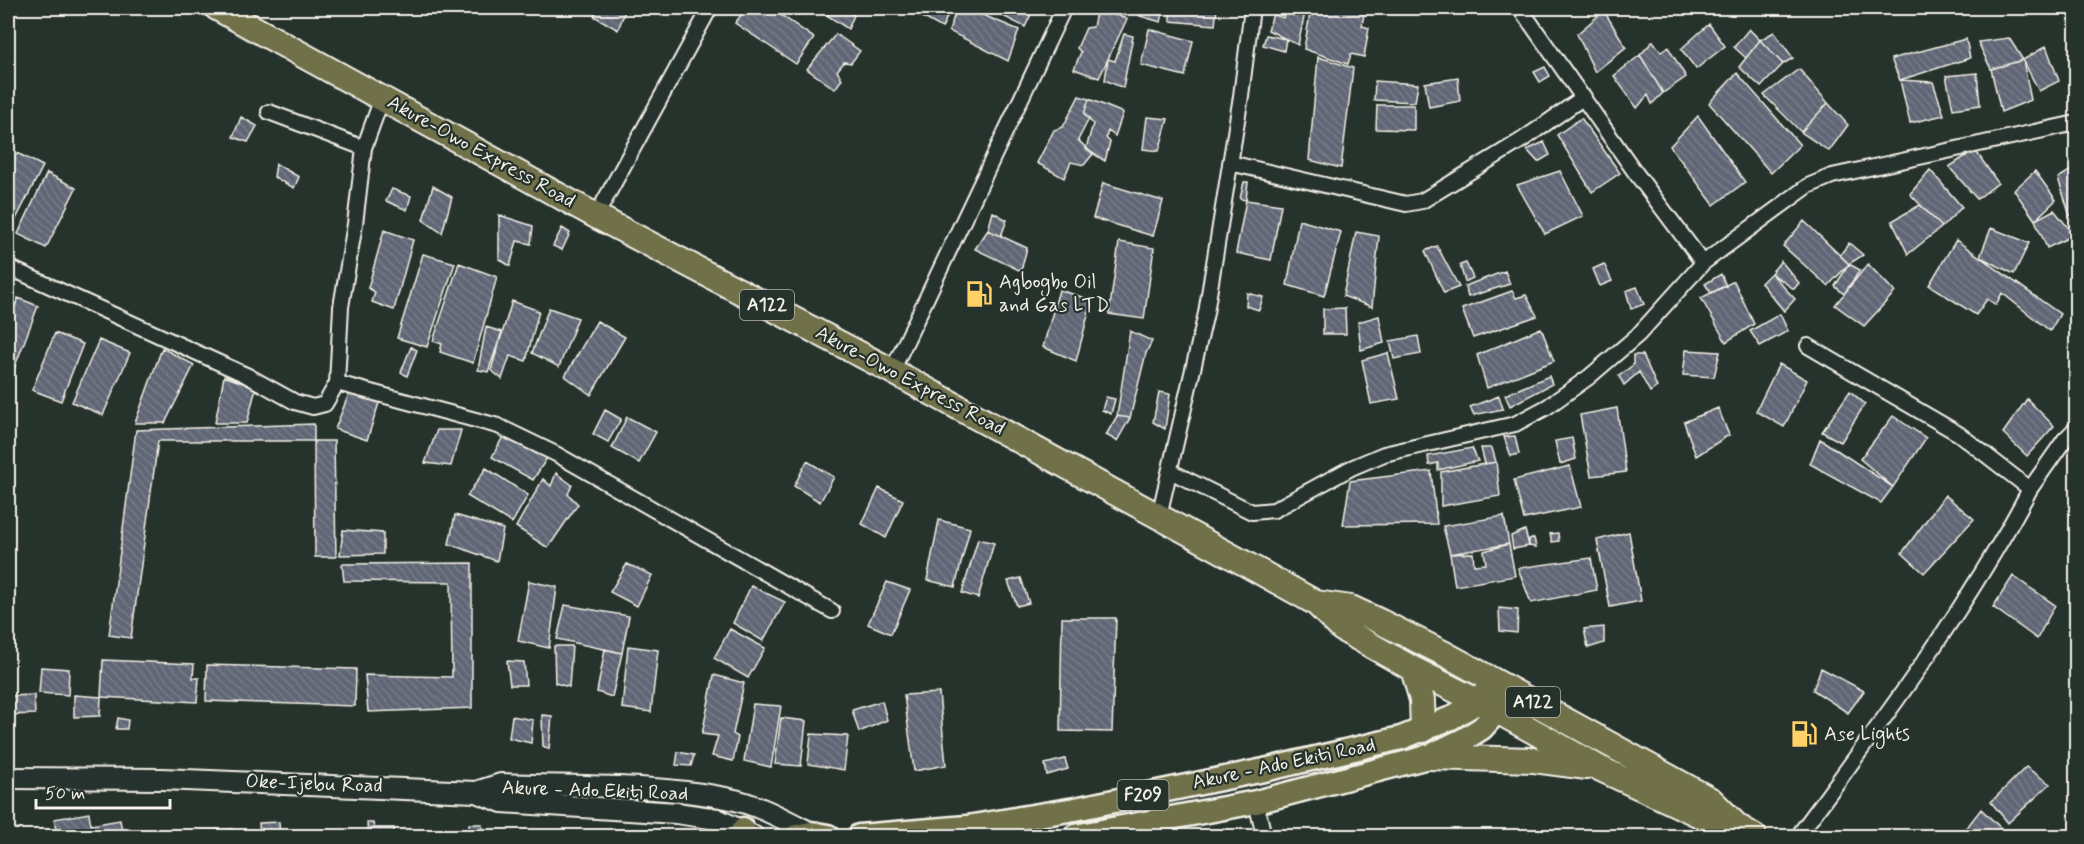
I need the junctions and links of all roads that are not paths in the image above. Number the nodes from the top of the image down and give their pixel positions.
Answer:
1 (710, 8) edge
2 (1064, 8) edge
3 (1252, 8) edge
4 (1520, 8) edge
5 (228, 10) edge
6 (1584, 97) junction
7 (382, 98) junction
8 (269, 112) dead end
9 (2076, 123) edge
10 (364, 148) junction
11 (1230, 163) junction
12 (596, 216) junction
13 (1703, 263) junction
14 (8, 267) edge
15 (1809, 346) dead end
16 (892, 371) junction
17 (337, 383) junction
18 (2076, 428) edge
19 (1170, 471) junction
20 (2030, 489) junction
21 (1159, 516) junction
22 (1316, 603) junction
23 (832, 612) dead end
24 (1413, 669) junction
25 (1503, 686) junction
26 (1488, 707) junction
27 (1423, 730) junction
28 (1428, 757) junction
29 (1601, 769) junction
30 (8, 778) edge
31 (476, 792) junction
32 (1256, 802) junction
33 (1745, 831) edge
34 (747, 834) edge
35 (812, 835) edge
36 (859, 837) edge
37 (1075, 837) edge
38 (1264, 837) edge
39 (1798, 837) edge

1 - 12 street
2 - 16 street
3 - 11 street
4 - 6 street
5 - 7 highway, Akure-Owo Express Road / A122
6 - 11 street
6 - 13 street
7 - 10 street
7 - 12 highway, Akure-Owo Express Road / A122
8 - 10 street
9 - 13 street
10 - 17 street
11 - 19 street
12 - 16 highway, Akure-Owo Express Road / A122
13 - 19 street
14 - 17 street
15 - 20 street
16 - 21 highway, Akure-Owo Express Road / A122
17 - 23 street
18 - 20 street
19 - 21 street
20 - 39 street
21 - 22 highway, Akure-Owo Express Road / A122
22 - 24 highway, Akure-Owo Express Road / A122
22 - 25 highway, Akure-Owo Express Road / A122
24 - 26 highway, Akure-Owo Express Road / A122
24 - 27 highway
25 - 26 main road
25 - 33 highway, Akure-Owo Express Road / A122
26 - 27 main road, Akure - Ado Ekiti Road
26 - 28 main road, Akure - Ado Ekiti Road
26 - 29 highway, Akure-Owo Express Road / A122
27 - 36 main road, Akure - Ado Ekiti Road / F209
28 - 29 highway
28 - 32 main road, Akure - Ado Ekiti Road / F209
29 - 33 highway, Akure-Owo Express Road / A122
30 - 31 main road, Oke-Ijebu Road
31 - 34 main road, Akure - Ado Ekiti Road
31 - 35 main road, Akure - Ado Ekiti Road
32 - 37 main road, Akure - Ado Ekiti Road / F209
32 - 38 street

